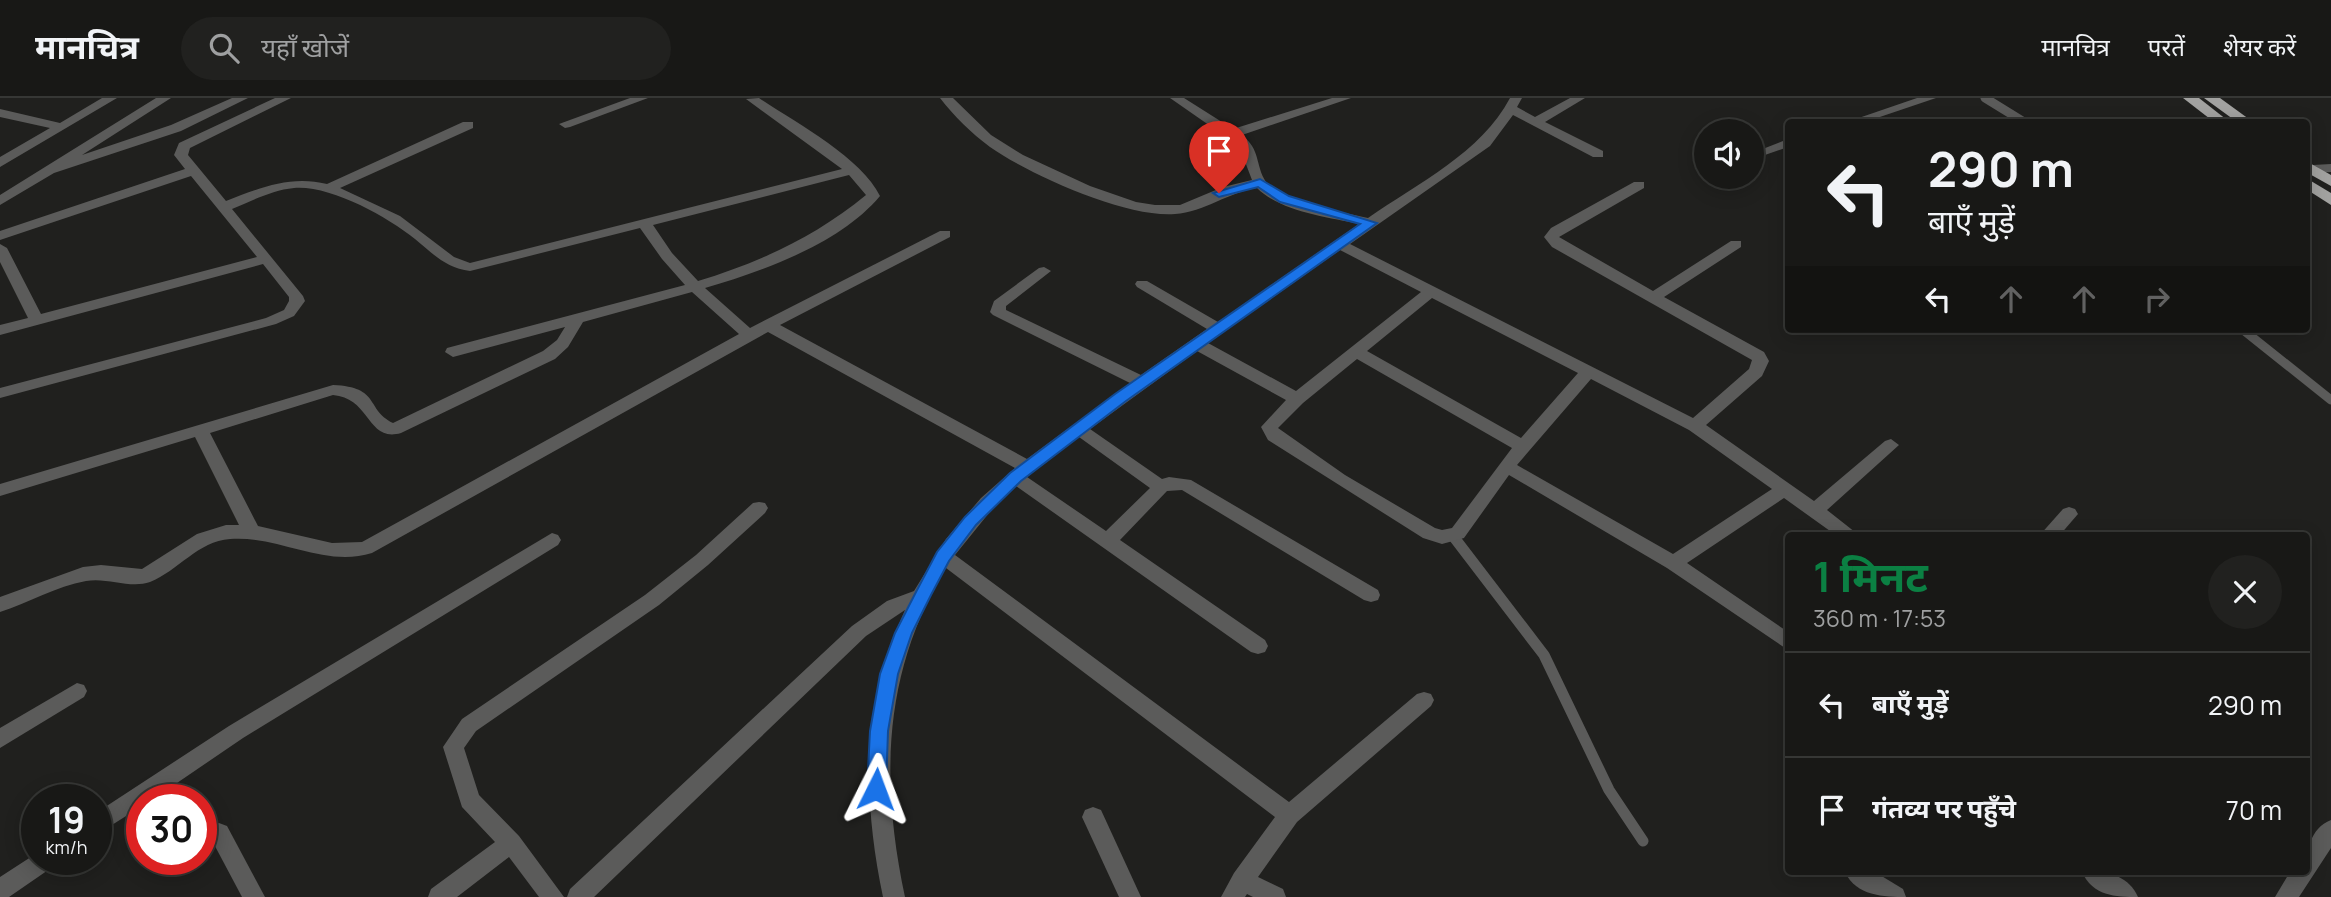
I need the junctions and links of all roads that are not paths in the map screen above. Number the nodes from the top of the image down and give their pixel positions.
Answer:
1 (111, 98) edge
2 (165, 98) edge
3 (242, 98) edge
4 (285, 98) edge
5 (642, 98) edge
6 (946, 98) edge
7 (1176, 98) edge
8 (1345, 98) edge
9 (1579, 98) edge
10 (1930, 98) edge
11 (1985, 98) edge
12 (2189, 98) edge
13 (2211, 98) edge
14 (752, 99) edge
15 (615, 101) edge
16 (1513, 104) edge
17 (0, 113) edge
18 (1863, 119) edge
19 (2019, 119) edge
20 (2220, 119) edge
21 (2242, 119) edge
22 (1535, 122) junction
23 (565, 124) dead end
24 (468, 125) dead end
25 (62, 127) junction
26 (1230, 134) junction
27 (1785, 144) edge
28 (1764, 151) edge
29 (1598, 154) dead end
30 (1, 161) edge
31 (2331, 168) edge
32 (55, 169) junction
33 (194, 170) junction
34 (853, 170) junction
35 (2310, 172) edge
36 (2310, 172) edge
37 (2310, 173) edge
38 (2331, 182) edge
39 (1260, 183) junction
40 (1639, 185) dead end
41 (325, 190) junction
42 (2331, 200) edge
43 (0, 201) edge
44 (224, 207) junction
45 (1371, 223) junction
46 (645, 225) junction
47 (945, 234) dead end
48 (0, 236) edge
49 (1339, 244) junction
50 (1736, 244) dead end
51 (0, 248) edge
52 (266, 259) junction
53 (1044, 271) dead end
54 (1142, 284) dead end
55 (695, 287) junction
56 (1431, 291) junction
57 (1654, 297) junction
58 (578, 318) junction
59 (37, 321) junction
60 (767, 326) junction
61 (1218, 329) junction
62 (0, 330) edge
63 (2247, 333) edge
64 (749, 335) junction
65 (1197, 344) junction
66 (1356, 351) junction
67 (453, 352) dead end
68 (1588, 372) junction
69 (1141, 382) junction
70 (0, 393) edge
71 (1297, 399) junction
72 (2331, 400) edge
73 (1695, 426) junction
74 (1079, 429) junction
75 (200, 430) junction
76 (1891, 445) dead end
77 (1523, 447) junction
78 (1506, 466) junction
79 (1022, 472) junction
80 (1161, 487) junction
81 (1784, 489) junction
82 (0, 490) edge
83 (759, 508) dead end
84 (1815, 510) junction
85 (2069, 514) dead end
86 (251, 530) junction
87 (1845, 532) edge
88 (2052, 532) edge
89 (1453, 536) junction
90 (552, 540) dead end
91 (1108, 541) junction
92 (943, 556) junction
93 (1673, 563) junction
94 (923, 595) junction
95 (1371, 595) dead end
96 (0, 605) edge
97 (1785, 640) edge
98 (1258, 646) dead end
99 (77, 691) dead end
100 (1424, 700) dead end
101 (0, 738) edge
102 (112, 814) edge
103 (1289, 815) junction
104 (1093, 817) dead end
105 (2331, 830) edge
106 (219, 833) dead end
107 (1643, 841) dead end
108 (511, 843) junction
109 (2310, 859) edge
110 (22, 875) edge
111 (1861, 875) edge
112 (2097, 875) edge
113 (2300, 875) edge
114 (1237, 889) edge
115 (0, 890) edge
116 (254, 897) edge
117 (439, 897) edge
118 (554, 897) edge
119 (578, 897) edge
120 (894, 897) edge
121 (1130, 897) edge
122 (1275, 897) edge
123 (1895, 897) edge
124 (2127, 897) edge
125 (2286, 897) edge

1 - 25 street
2 - 32 street
3 - 32 street
4 - 33 street
5 - 15 street
6 - 39 street
7 - 26 street
8 - 26 street
9 - 22 street
10 - 18 street
11 - 19 lane
12 - 20 highway
13 - 21 highway
14 - 34 street
15 - 23 street
16 - 22 street
16 - 45 street
17 - 25 street
22 - 29 street
24 - 41 street
25 - 30 street
26 - 39 street
27 - 28 street
31 - 35 street
32 - 43 street
33 - 44 street
33 - 48 street
34 - 46 street
34 - 55 street
36 - 38 highway
37 - 42 highway
39 - 45 street
40 - 57 street
41 - 44 street
41 - 46 street
44 - 52 street
45 - 49 street
46 - 55 street
47 - 60 street
49 - 56 street
49 - 61 street
50 - 57 street
51 - 59 street
52 - 59 street
52 - 70 street
53 - 69 street
54 - 61 street
55 - 58 street
55 - 64 street
56 - 66 street
56 - 68 street
57 - 73 street
58 - 67 street
58 - 75 street
59 - 62 street
60 - 64 street
60 - 79 street
61 - 65 street
63 - 72 lane
64 - 86 street
65 - 69 street
65 - 71 street
66 - 71 street
66 - 77 street
68 - 73 street
68 - 77 street
69 - 74 street
71 - 89 street
73 - 81 street
74 - 79 street
74 - 80 street
75 - 82 street
75 - 86 street
76 - 84 street
77 - 78 street
78 - 89 street
78 - 93 street
79 - 91 street
79 - 92 street
80 - 91 street
80 - 95 street
81 - 84 street
81 - 93 street
83 - 108 street
84 - 87 street
85 - 88 street
86 - 96 street
89 - 107 lane
90 - 102 street
91 - 98 street
92 - 94 street
92 - 103 street
93 - 97 street
94 - 119 street
94 - 120 street
99 - 101 street
100 - 103 street
103 - 114 street
104 - 121 street
105 - 109 street
106 - 116 street
108 - 117 street
108 - 118 street
110 - 115 street
111 - 123 street
112 - 124 street
113 - 125 street
114 - 122 street

